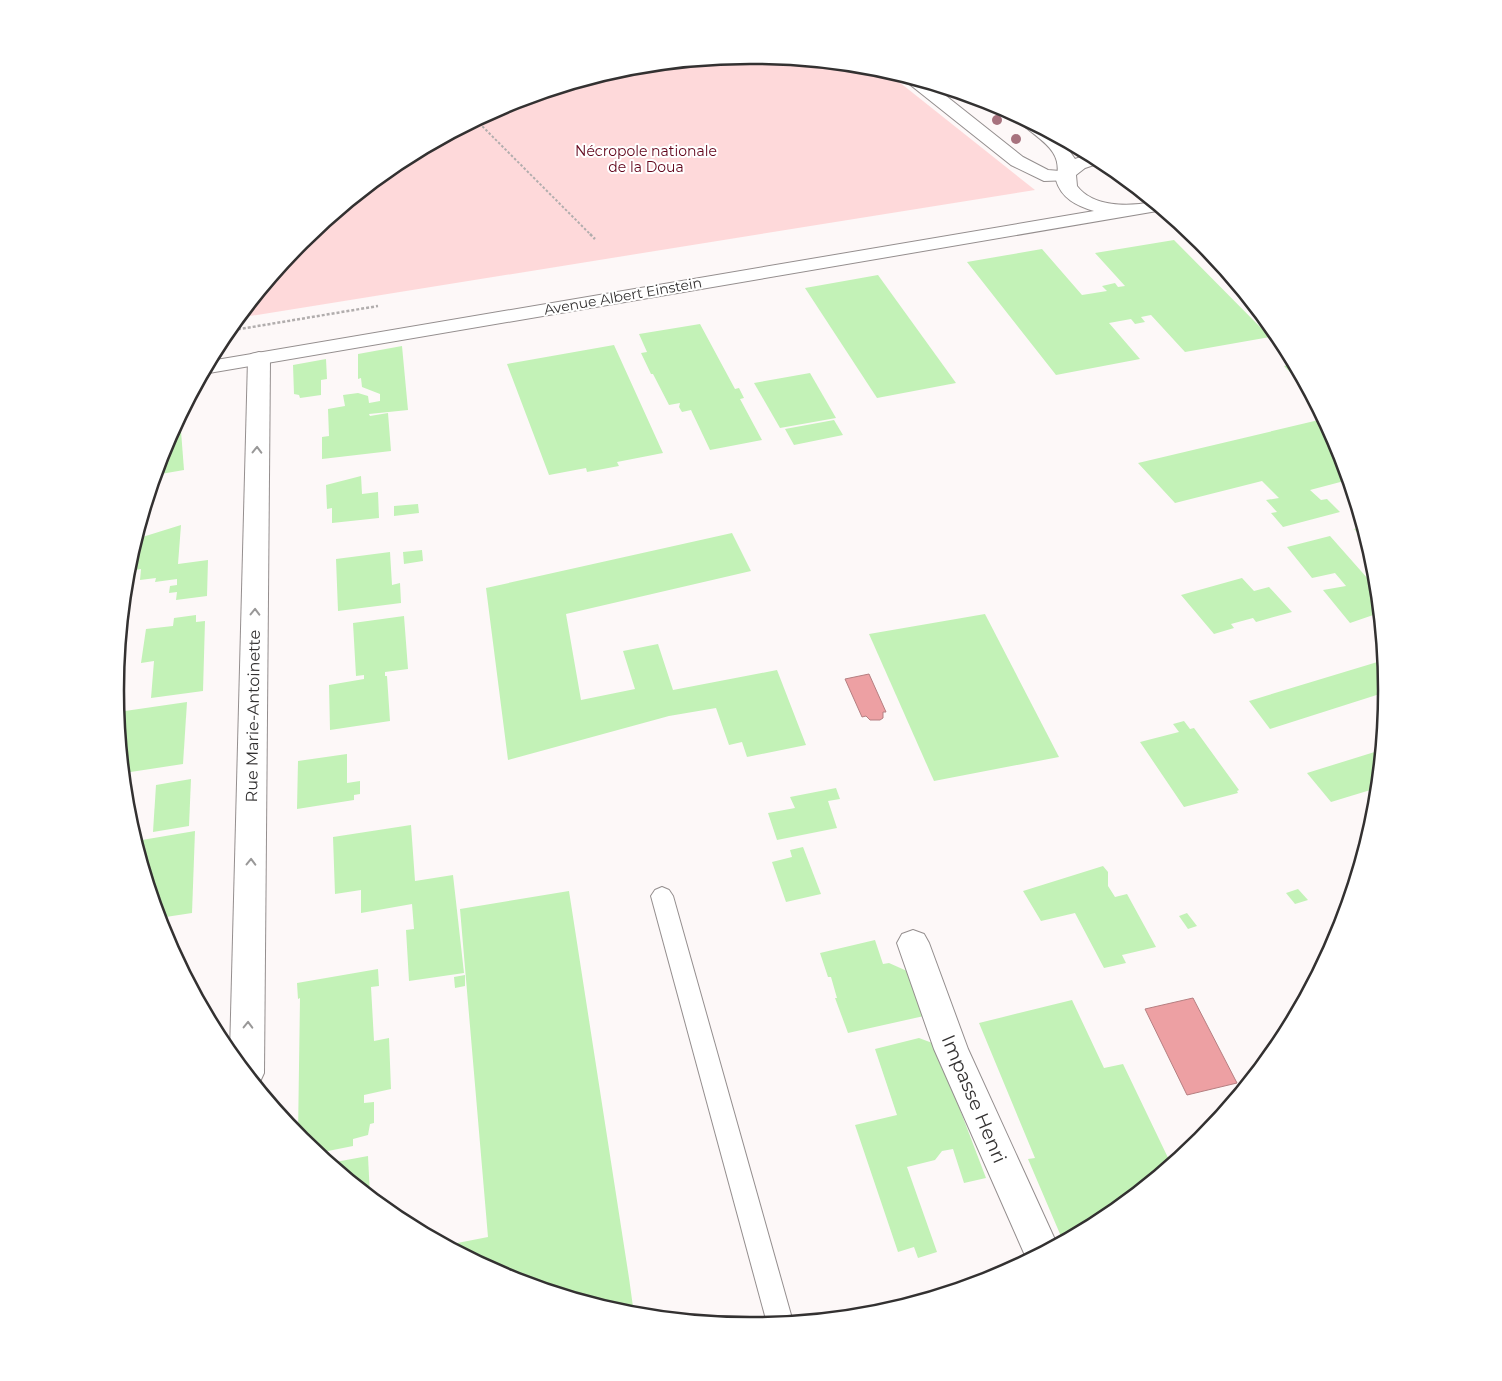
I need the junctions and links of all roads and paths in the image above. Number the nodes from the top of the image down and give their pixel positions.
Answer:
1 (927, 89) edge
2 (481, 125) edge
3 (1047, 139) edge
4 (1086, 161) edge
5 (1068, 180) junction
6 (1150, 207) edge
7 (1129, 211) junction
8 (1041, 224) junction
9 (596, 239) dead end
10 (380, 306) dead end
11 (239, 329) edge
12 (259, 359) junction
13 (215, 367) edge
14 (662, 896) dead end
15 (914, 943) dead end
16 (247, 1063) edge
17 (1040, 1247) edge
18 (778, 1316) edge

1 - 5 street
2 - 9 path
3 - 5 street
4 - 5 street
5 - 7 street
5 - 8 street, Avenue Albert Einstein
6 - 7 street, Avenue Albert Einstein
7 - 8 street, Avenue Albert Einstein
8 - 12 street, Avenue Albert Einstein
10 - 11 path
12 - 13 street, Avenue Albert Einstein
16 -> 12 street, Rue Marie-Antoinette
14 - 18 lane
15 - 17 street, Impasse Henri

